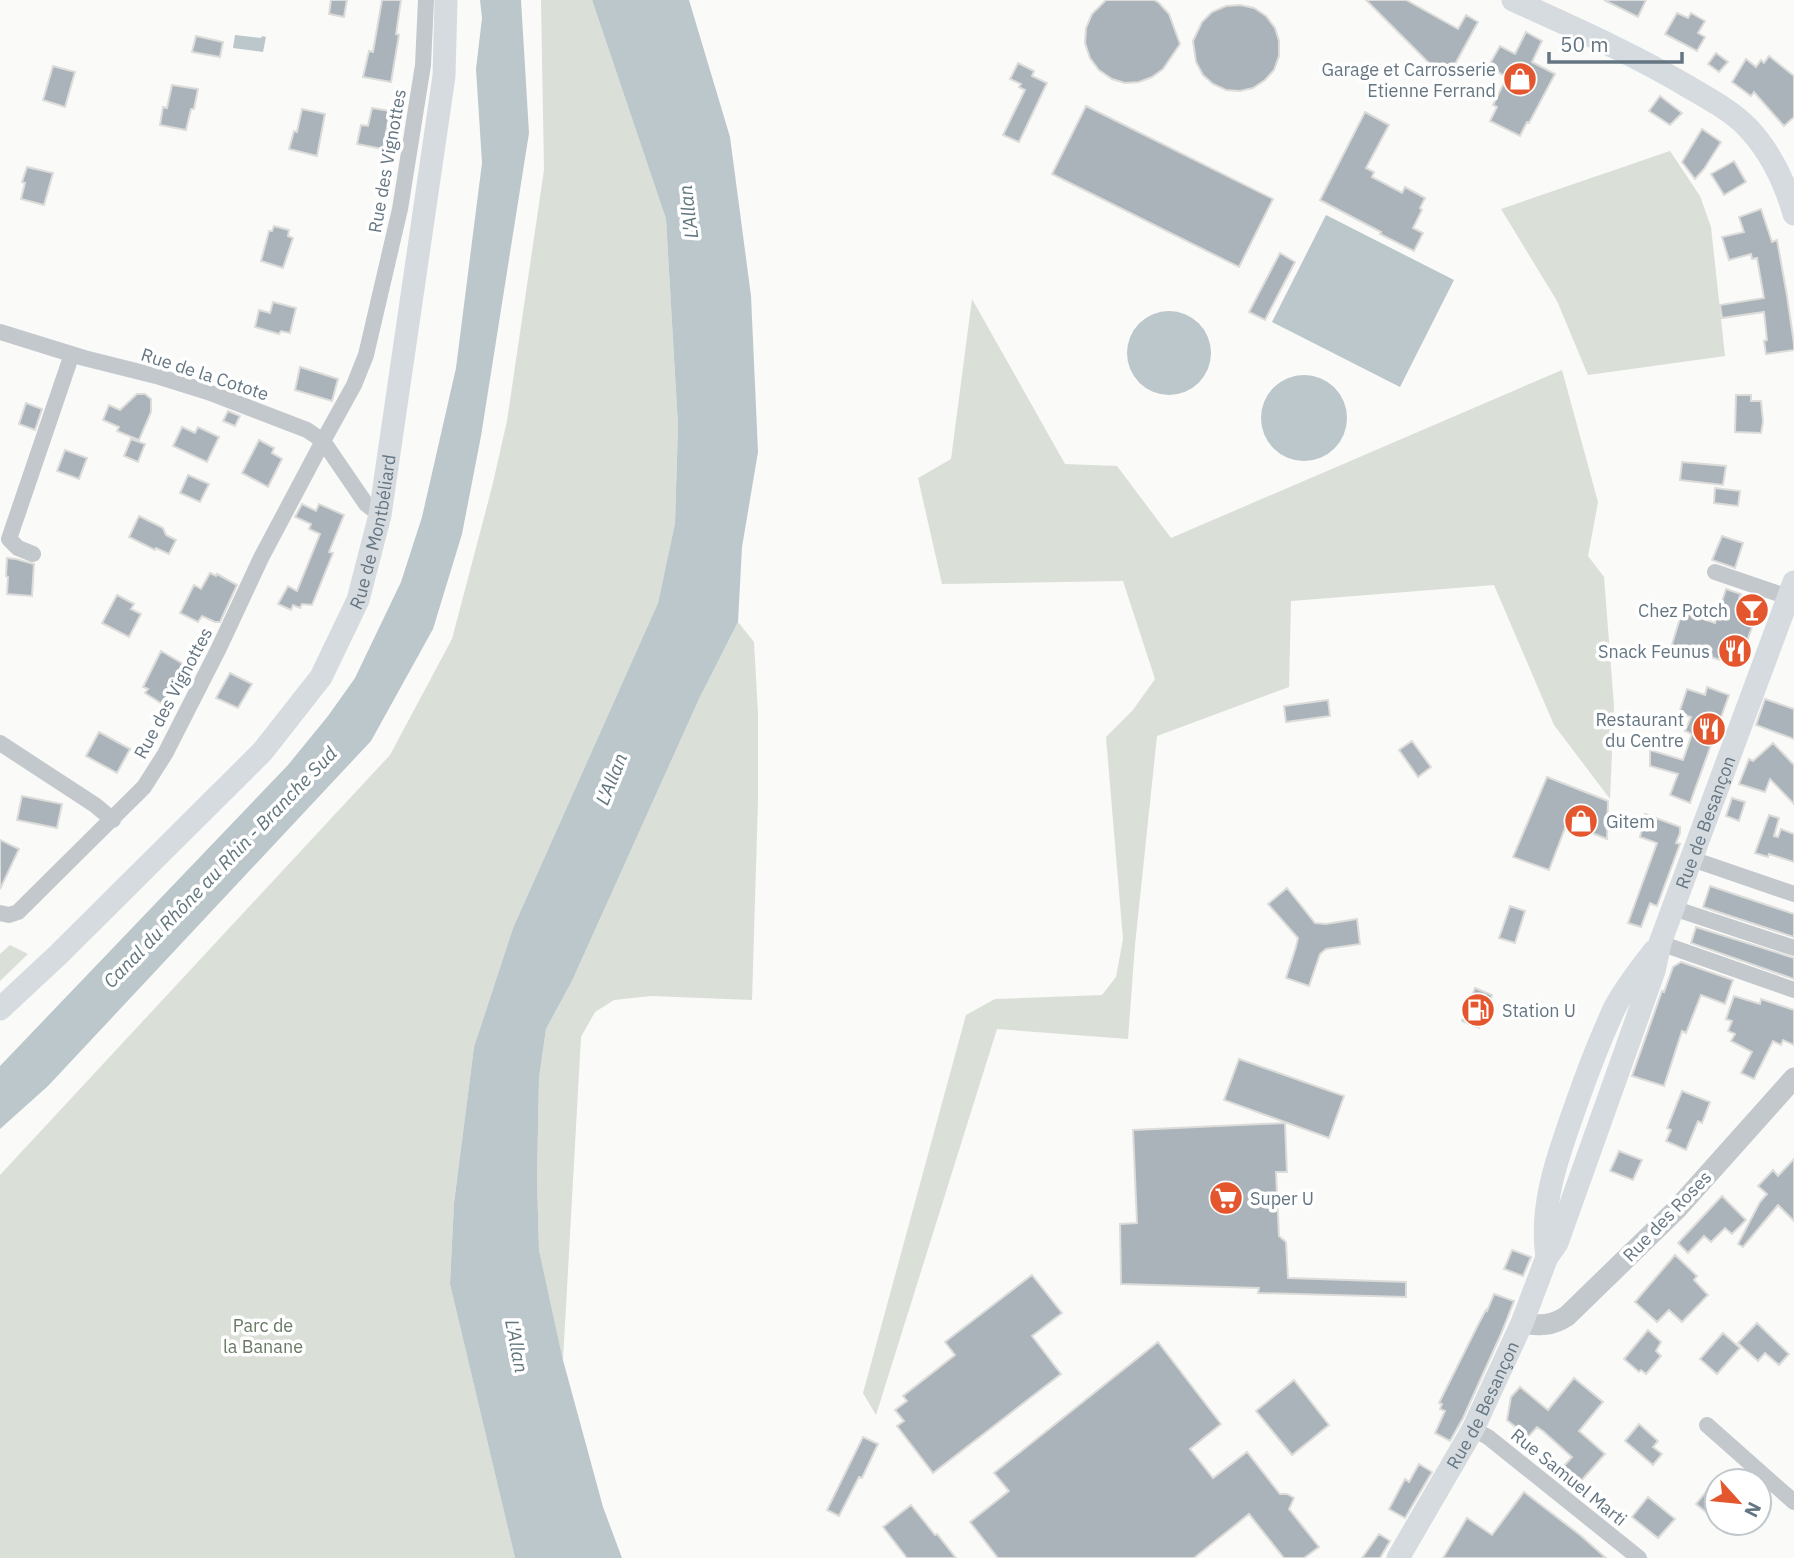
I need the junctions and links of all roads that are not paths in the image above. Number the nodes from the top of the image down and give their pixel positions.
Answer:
1 (426, 0) edge
2 (446, 0) edge
3 (1513, 0) edge
4 (1792, 200) edge
5 (0, 332) edge
6 (72, 354) junction
7 (323, 440) junction
8 (380, 515) junction
9 (33, 554) dead end
10 (1715, 572) dead end
11 (1791, 590) edge
12 (0, 743) edge
13 (113, 820) junction
14 (1692, 859) junction
15 (1794, 894) edge
16 (1673, 908) junction
17 (0, 914) edge
18 (1660, 943) junction
19 (1794, 948) edge
20 (1794, 990) edge
21 (0, 1009) edge
22 (1794, 1078) edge
23 (1522, 1323) junction
24 (1707, 1425) dead end
25 (1473, 1429) junction
26 (1794, 1502) edge
27 (1401, 1553) edge
28 (1639, 1558) edge

1 - 7 street, Rue des Vignottes
2 - 8 main road, Rue de Montbéliard
3 - 4 main road
5 - 6 street, Rue de la Cotote
6 - 7 street, Rue de la Cotote
6 - 9 street
7 - 8 street
7 - 13 street, Rue des Vignottes
8 - 21 main road, Rue de Montbéliard
10 - 11 street
11 - 14 main road, Rue de Besançon
12 - 13 street
13 - 17 street, Rue des Vignottes
14 - 15 street
14 - 16 main road, Rue de Besançon
16 - 18 main road, Rue de Besançon
16 - 19 street
18 - 20 street
18 - 23 main road, Rue de Besançon
22 - 23 street, Rue des Roses
23 - 25 main road, Rue de Besançon
24 - 26 street
25 - 27 main road, Rue de Besançon
25 - 28 street, Rue Samuel Marti

